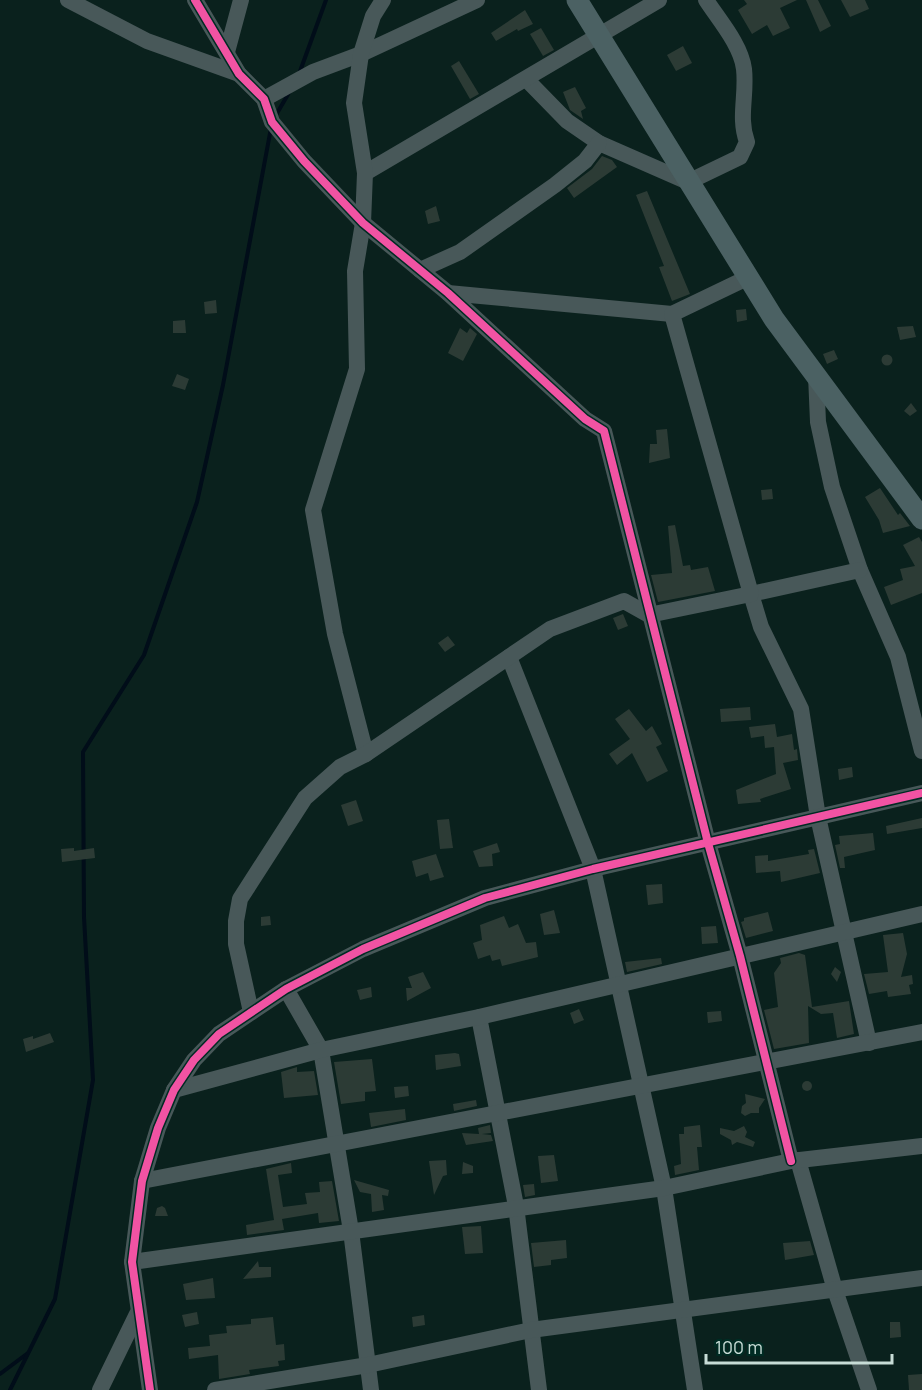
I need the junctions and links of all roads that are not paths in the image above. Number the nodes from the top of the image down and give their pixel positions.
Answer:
1 (68, 0) edge
2 (195, 0) edge
3 (241, 0) edge
4 (383, 0) edge
5 (477, 0) edge
6 (577, 0) edge
7 (658, 0) edge
8 (706, 0) edge
9 (600, 36) junction
10 (227, 52) junction
11 (361, 54) junction
12 (239, 74) junction
13 (526, 79) junction
14 (264, 99) junction
15 (599, 143) junction
16 (365, 173) junction
17 (688, 182) junction
18 (363, 223) junction
19 (420, 270) junction
20 (747, 278) junction
21 (448, 293) junction
22 (672, 314) junction
23 (816, 375) junction
24 (922, 519) edge
25 (860, 570) junction
26 (751, 594) junction
27 (649, 615) junction
28 (508, 657) junction
29 (922, 751) edge
30 (366, 754) junction
31 (922, 793) edge
32 (818, 818) junction
33 (708, 843) junction
34 (593, 869) junction
35 (922, 914) edge
36 (843, 931) junction
37 (740, 956) junction
38 (619, 984) junction
39 (286, 989) junction
40 (251, 1012) junction
41 (479, 1017) junction
42 (922, 1032) edge
43 (869, 1043) junction
44 (321, 1050) junction
45 (764, 1061) junction
46 (641, 1085) junction
47 (174, 1090) junction
48 (498, 1112) junction
49 (336, 1142) junction
50 (922, 1146) edge
51 (794, 1160) junction
52 (142, 1181) junction
53 (664, 1188) junction
54 (516, 1206) junction
55 (351, 1231) junction
56 (132, 1262) junction
57 (922, 1278) edge
58 (835, 1290) junction
59 (684, 1311) junction
60 (137, 1313) junction
61 (531, 1330) junction
62 (368, 1365) junction
63 (100, 1390) edge
64 (150, 1390) edge
65 (215, 1390) edge
66 (370, 1390) edge
67 (538, 1390) edge
68 (695, 1390) edge
69 (869, 1390) edge

1 - 12 street
2 - 10 street
3 - 10 street
4 - 11 street
5 - 11 street
6 - 9 main road
7 - 9 street
8 - 17 street
9 - 13 street
9 - 17 main road
10 - 12 street
11 - 14 street
11 - 16 street
12 - 14 street
13 - 15 street
13 - 16 street
14 - 18 street
15 - 17 street
15 - 19 street
16 - 18 street
17 - 20 main road
18 - 19 street
18 - 30 street
19 - 21 street
20 - 22 street
20 - 23 main road
21 - 22 street
21 - 27 street
22 - 26 street
23 - 24 main road
23 - 25 street
25 - 26 street
25 - 29 street
26 - 27 street
26 - 32 street
27 - 28 street
27 - 33 street
28 - 30 street
28 - 34 street
30 - 40 street
31 - 32 street
32 - 33 street
32 - 36 street
33 - 34 street
33 - 37 street
34 - 38 street
34 - 39 street
35 - 36 street
36 - 37 street
36 - 43 street
37 - 38 street
37 - 45 street
38 - 41 street
38 - 46 street
39 - 40 street
39 - 44 street
40 - 47 street
41 - 44 street
41 - 48 street
42 - 43 street
43 - 45 street
44 - 47 street
44 - 49 street
45 - 46 street
45 - 51 street
46 - 48 street
46 - 53 street
47 - 52 street
48 - 49 street
48 - 54 street
49 - 52 street
49 - 55 street
50 - 51 street
51 - 53 street
51 - 58 street
52 - 56 street
53 - 54 street
53 - 59 street
54 - 55 street
54 - 61 street
55 - 56 street
55 - 62 street
56 - 60 street
57 - 58 street
58 - 59 street
58 - 69 street
59 - 61 street
59 - 68 street
60 - 63 street
60 - 64 street
61 - 62 street
61 - 67 street
62 - 65 street
62 - 66 street

